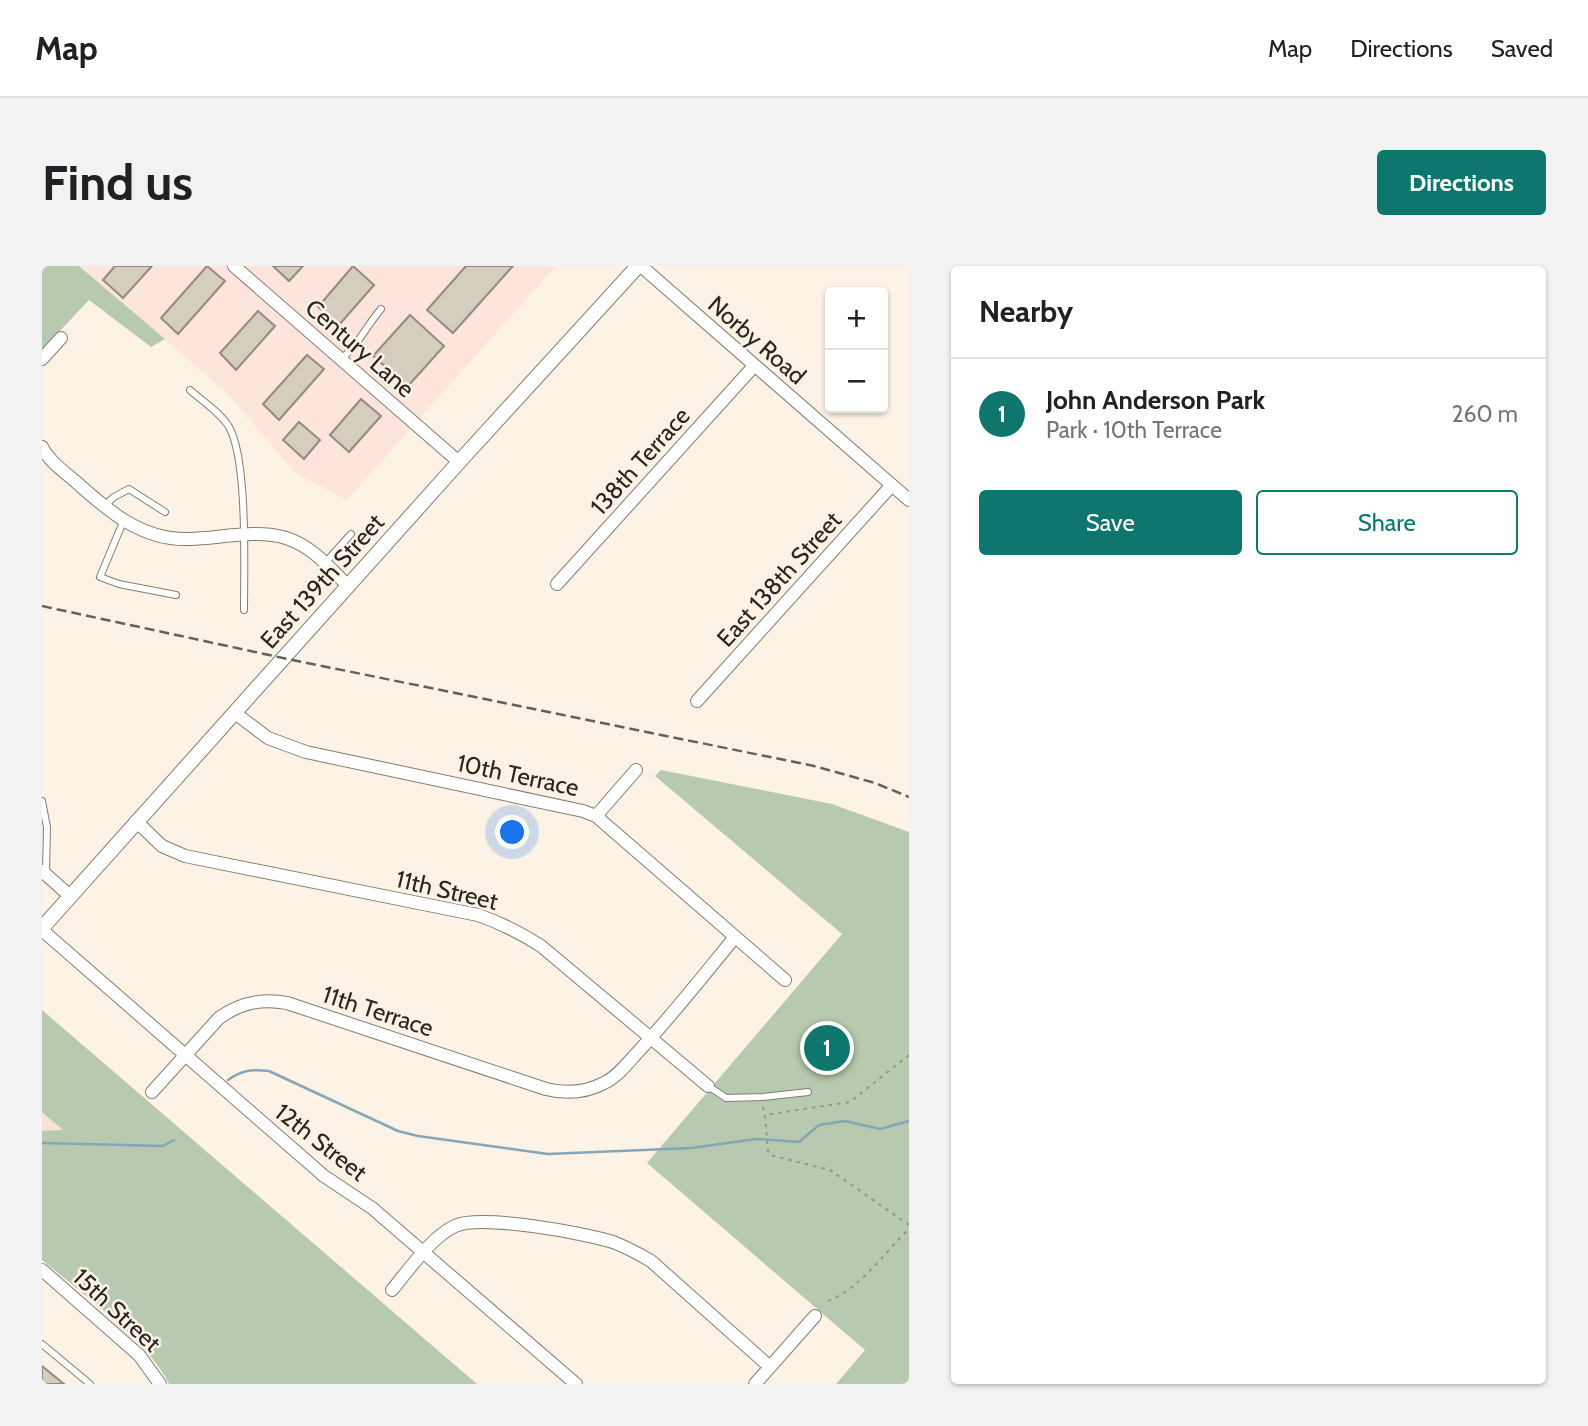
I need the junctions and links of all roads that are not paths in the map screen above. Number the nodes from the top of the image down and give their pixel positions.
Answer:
1 (234, 266) edge
2 (639, 266) edge
3 (381, 309) dead end
4 (61, 338) dead end
5 (42, 359) edge
6 (341, 359) junction
7 (754, 366) junction
8 (190, 390) dead end
9 (43, 452) edge
10 (459, 462) junction
11 (892, 485) junction
12 (909, 500) edge
13 (104, 506) junction
14 (165, 512) dead end
15 (123, 522) junction
16 (244, 534) junction
17 (351, 534) dead end
18 (325, 563) junction
19 (557, 584) dead end
20 (348, 586) junction
21 (177, 595) dead end
22 (244, 610) dead end
23 (697, 701) dead end
24 (235, 713) junction
25 (636, 770) dead end
26 (42, 801) edge
27 (596, 816) junction
28 (136, 821) junction
29 (44, 873) edge
30 (70, 897) junction
31 (42, 929) edge
32 (735, 937) junction
33 (785, 980) dead end
34 (651, 1038) junction
35 (184, 1055) junction
36 (708, 1086) joint
37 (808, 1092) dead end
38 (152, 1093) dead end
39 (424, 1252) junction
40 (42, 1270) edge
41 (392, 1290) dead end
42 (815, 1316) dead end
43 (42, 1344) edge
44 (770, 1367) junction
45 (90, 1384) edge
46 (160, 1384) edge
47 (576, 1384) edge
48 (755, 1384) edge

1 - 6 street, Century Lane
2 - 7 street, Norby Road
2 - 10 street, East 139th Street
3 - 6 lane
4 - 5 street
6 - 10 street, Century Lane
7 - 11 street, Norby Road
7 - 19 street, 138th Terrace
8 - 16 lane
9 - 13 street
10 - 20 street, East 139th Street
11 - 12 street, Norby Road
11 - 23 street, East 138th Street
13 - 14 lane
13 - 15 street
15 - 16 street
15 - 21 lane
16 - 18 street
16 - 22 lane
17 - 18 lane
18 - 20 street
20 - 24 street, East 139th Street
24 - 27 street, 10th Terrace
24 - 28 street, East 139th Street
25 - 27 street
26 - 29 lane
27 - 32 street, 10th Terrace
28 - 30 street, East 139th Street
28 - 34 street, 11th Street
29 - 30 street
30 - 31 street, East 139th Street
31 - 35 street, 12th Street
32 - 33 street, 10th Terrace
32 - 34 street
34 - 35 street, 11th Terrace
34 - 36 street, 11th Street
35 - 38 street
35 - 39 street, 12th Street
36 - 37 lane
39 - 41 street
39 - 44 street
39 - 47 street, 12th Street
40 - 46 street, 15th Street
42 - 44 street
43 - 45 lane
44 - 48 street

